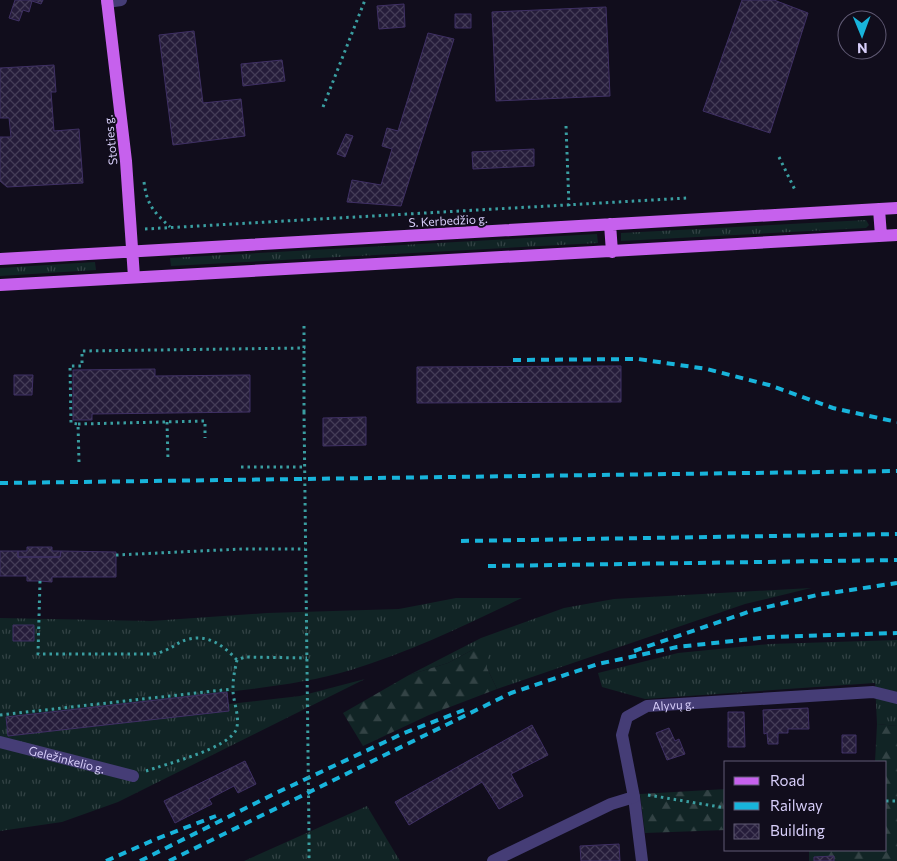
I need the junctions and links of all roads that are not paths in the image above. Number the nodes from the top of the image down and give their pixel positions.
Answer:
1 (121, 0) edge
2 (107, 1) edge
3 (897, 208) edge
4 (879, 209) junction
5 (610, 224) junction
6 (897, 235) edge
7 (880, 236) junction
8 (133, 250) junction
9 (612, 252) junction
10 (0, 259) edge
11 (134, 277) junction
12 (0, 285) edge
13 (897, 698) edge
14 (0, 742) edge
15 (133, 776) road end
16 (634, 797) junction
17 (494, 861) edge
18 (642, 861) edge

1 - 2 street
2 - 8 main road, Stoties g.
3 - 4 main road, S. Kerbedžio g.
4 - 5 main road, S. Kerbedžio g.
4 - 7 main road
5 - 8 main road, S. Kerbedžio g.
5 - 9 main road
6 - 7 main road
7 - 9 main road
8 - 10 main road, S. Kerbedžio g.
8 - 11 main road, Stoties g.
9 - 11 main road
11 - 12 main road
13 - 16 street, Alyvų g.
14 - 15 street, Geležinkelio g.
16 - 17 street
16 - 18 street, Alyvų g.

